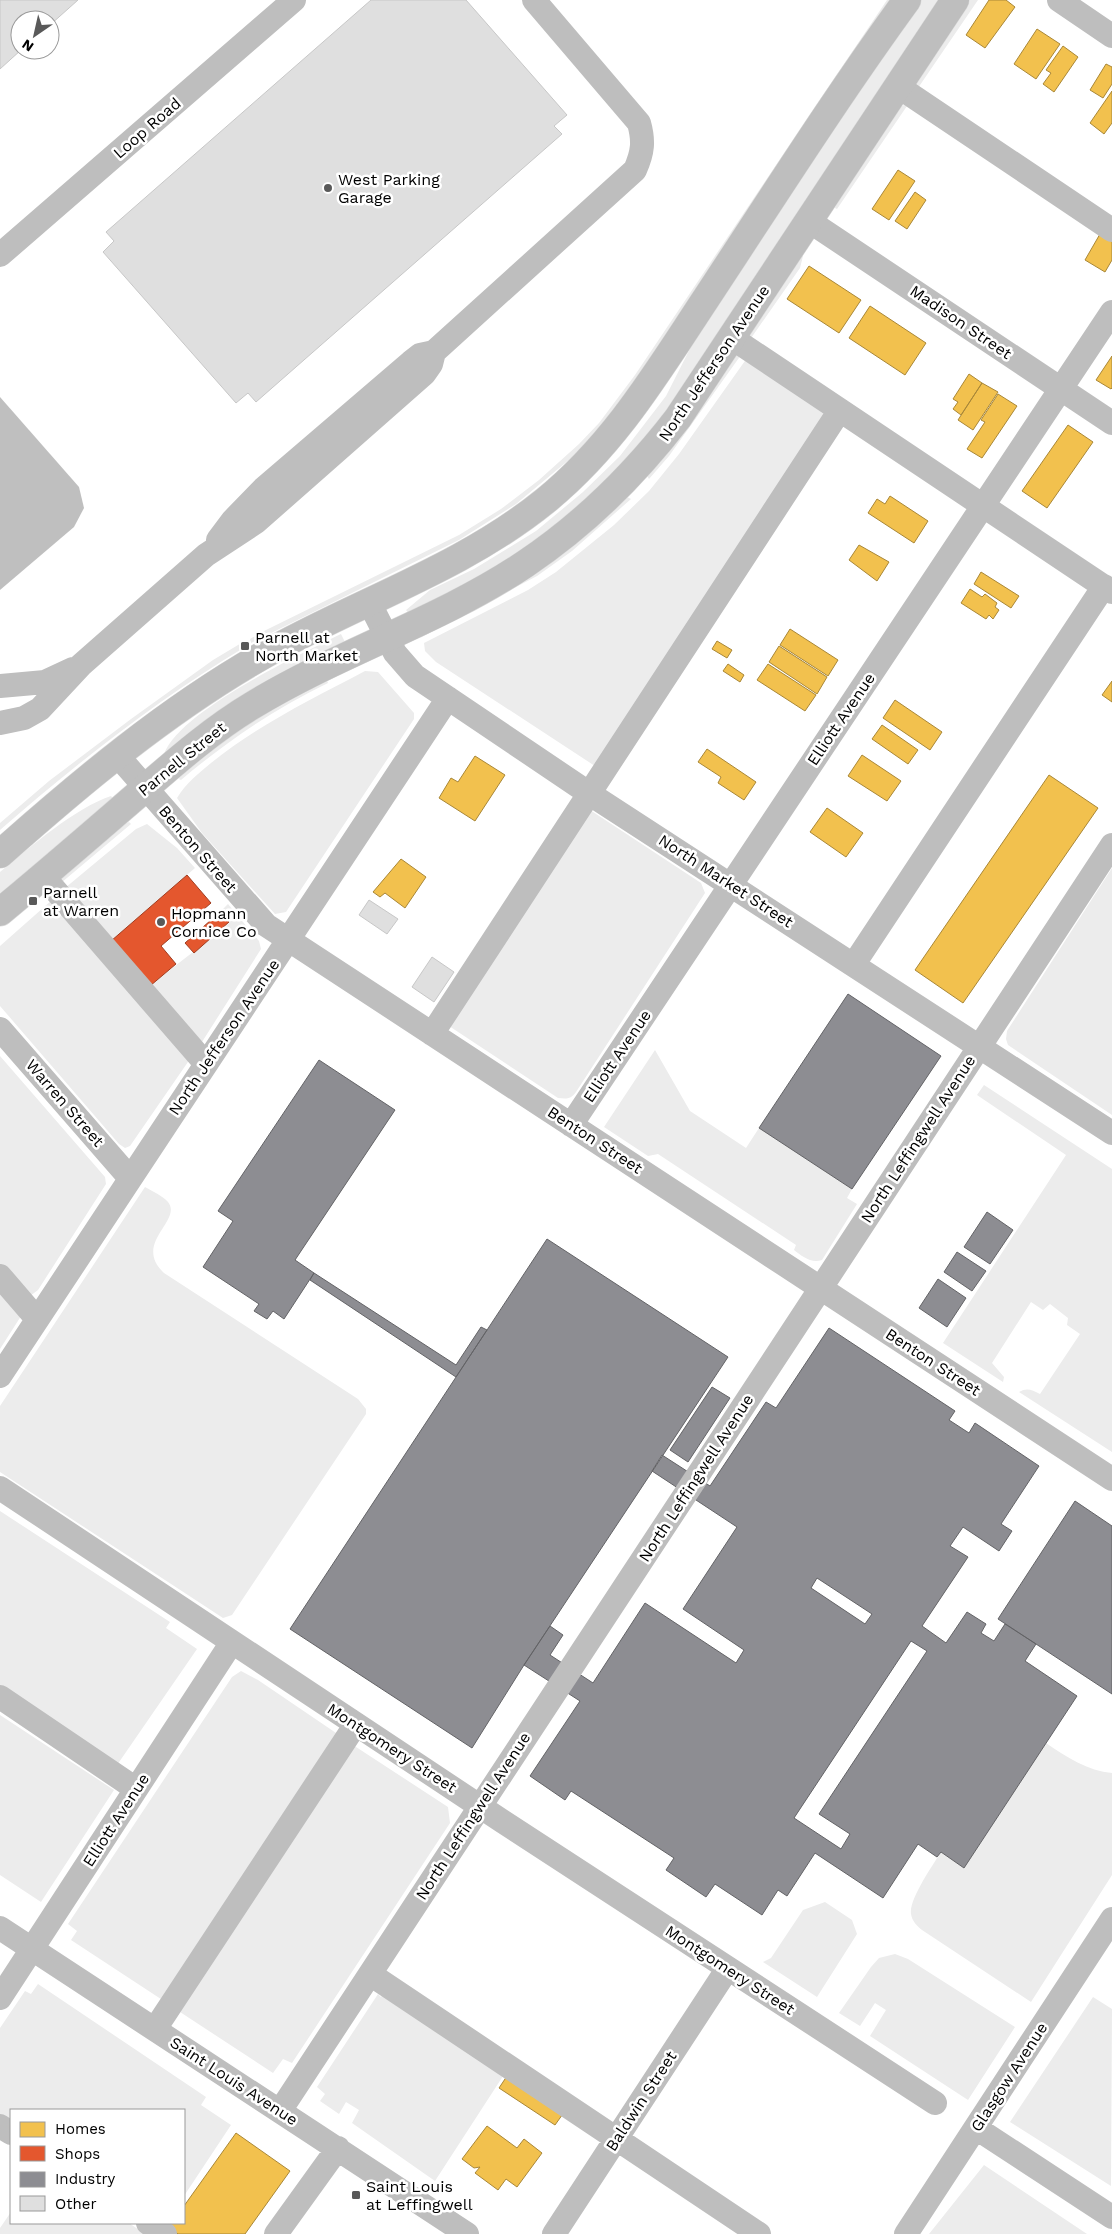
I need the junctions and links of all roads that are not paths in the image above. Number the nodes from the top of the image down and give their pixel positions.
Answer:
1 (294, 0) edge
2 (534, 0) edge
3 (907, 0) edge
4 (955, 0) edge
5 (1059, 0) edge
6 (1112, 36) edge
7 (899, 87) junction
8 (809, 221) junction
9 (1112, 230) edge
10 (0, 255) edge
11 (1112, 312) edge
12 (732, 338) junction
13 (1061, 389) junction
14 (840, 410) junction
15 (1112, 423) edge
16 (983, 506) junction
17 (1108, 589) edge
18 (369, 602) junction
19 (385, 638) junction
20 (81, 665) junction
21 (0, 686) edge
22 (448, 698) junction
23 (0, 723) edge
24 (118, 755) junction
25 (145, 788) junction
26 (590, 794) junction
27 (1112, 845) edge
28 (0, 854) edge
29 (43, 876) junction
30 (731, 885) junction
31 (0, 912) edge
32 (289, 941) junction
33 (854, 964) junction
34 (0, 1029) edge
35 (432, 1034) junction
36 (980, 1046) junction
37 (205, 1063) junction
38 (571, 1125) junction
39 (1112, 1133) edge
40 (129, 1178) junction
41 (0, 1276) edge
42 (820, 1288) junction
43 (38, 1319) junction
44 (0, 1376) edge
45 (1112, 1479) edge
46 (0, 1488) edge
47 (232, 1642) junction
48 (0, 1697) edge
49 (356, 1724) junction
50 (136, 1789) junction
51 (480, 1806) junction
52 (1112, 1919) edge
53 (0, 1928) edge
54 (32, 1949) junction
55 (728, 1968) junction
56 (370, 1974) junction
57 (0, 1998) edge
58 (155, 2029) junction
59 (935, 2103) dead end
60 (280, 2111) junction
61 (976, 2128) junction
62 (621, 2132) junction
63 (338, 2148) junction
64 (1109, 2207) edge
65 (150, 2224) edge
66 (165, 2234) edge
67 (276, 2234) edge
68 (467, 2234) edge
69 (554, 2234) edge
70 (759, 2234) edge
71 (906, 2234) edge

1 - 10 street, Loop Road
2 - 20 street
3 - 18 main road
4 - 7 main road, North Jefferson Avenue
5 - 6 street
7 - 8 main road, North Jefferson Avenue
7 - 9 street
8 - 12 main road, North Jefferson Avenue
8 - 13 street, Madison Street
11 - 13 street, Elliott Avenue
12 - 14 street
12 - 19 main road, North Jefferson Avenue
13 - 15 street, Madison Street
13 - 16 street, Elliott Avenue
14 - 16 street
14 - 26 street
16 - 17 street
16 - 30 street, Elliott Avenue
17 - 33 street
18 - 19 street, North Market Street
18 - 24 main road
19 - 22 street, North Market Street
19 - 25 main road, Parnell Street
20 - 21 street
20 - 23 street
22 - 26 street, North Market Street
22 - 32 street, North Jefferson Avenue
24 - 25 street, Benton Street
24 - 28 main road
25 - 29 main road, Parnell Street
25 - 32 street, Benton Street
26 - 30 street, North Market Street
26 - 35 street
27 - 36 street, North Leffingwell Avenue
29 - 31 main road, Parnell Street
29 - 37 street
30 - 33 street, North Market Street
30 - 38 street, Elliott Avenue
32 - 35 street, Benton Street
32 - 37 street, North Jefferson Avenue
33 - 36 street, North Market Street
34 - 40 street, Warren Street
35 - 38 street, Benton Street
36 - 39 street, North Market Street
36 - 42 street, North Leffingwell Avenue
37 - 40 street, North Jefferson Avenue
38 - 42 street, Benton Street
40 - 43 street, North Jefferson Avenue
41 - 43 street
42 - 45 street, Benton Street
42 - 51 street, North Leffingwell Avenue
43 - 44 street, North Jefferson Avenue
46 - 47 street, Montgomery Street
47 - 49 street, Montgomery Street
47 - 50 street, Elliott Avenue
48 - 50 street
49 - 51 street, Montgomery Street
49 - 58 street
50 - 54 street, Elliott Avenue
51 - 55 street, Montgomery Street
51 - 56 street, North Leffingwell Avenue
52 - 61 street, Glasgow Avenue
53 - 54 street, Saint Louis Avenue
54 - 57 street, Elliott Avenue
54 - 58 street, Saint Louis Avenue
55 - 59 street, Montgomery Street
55 - 62 street, Baldwin Street
56 - 60 street, North Leffingwell Avenue
56 - 62 street
58 - 60 street, Saint Louis Avenue
60 - 63 street, Saint Louis Avenue
61 - 64 street
61 - 71 street, Glasgow Avenue
62 - 69 street, Baldwin Street
62 - 70 street
63 - 67 street
63 - 68 street, Saint Louis Avenue
65 - 66 street

